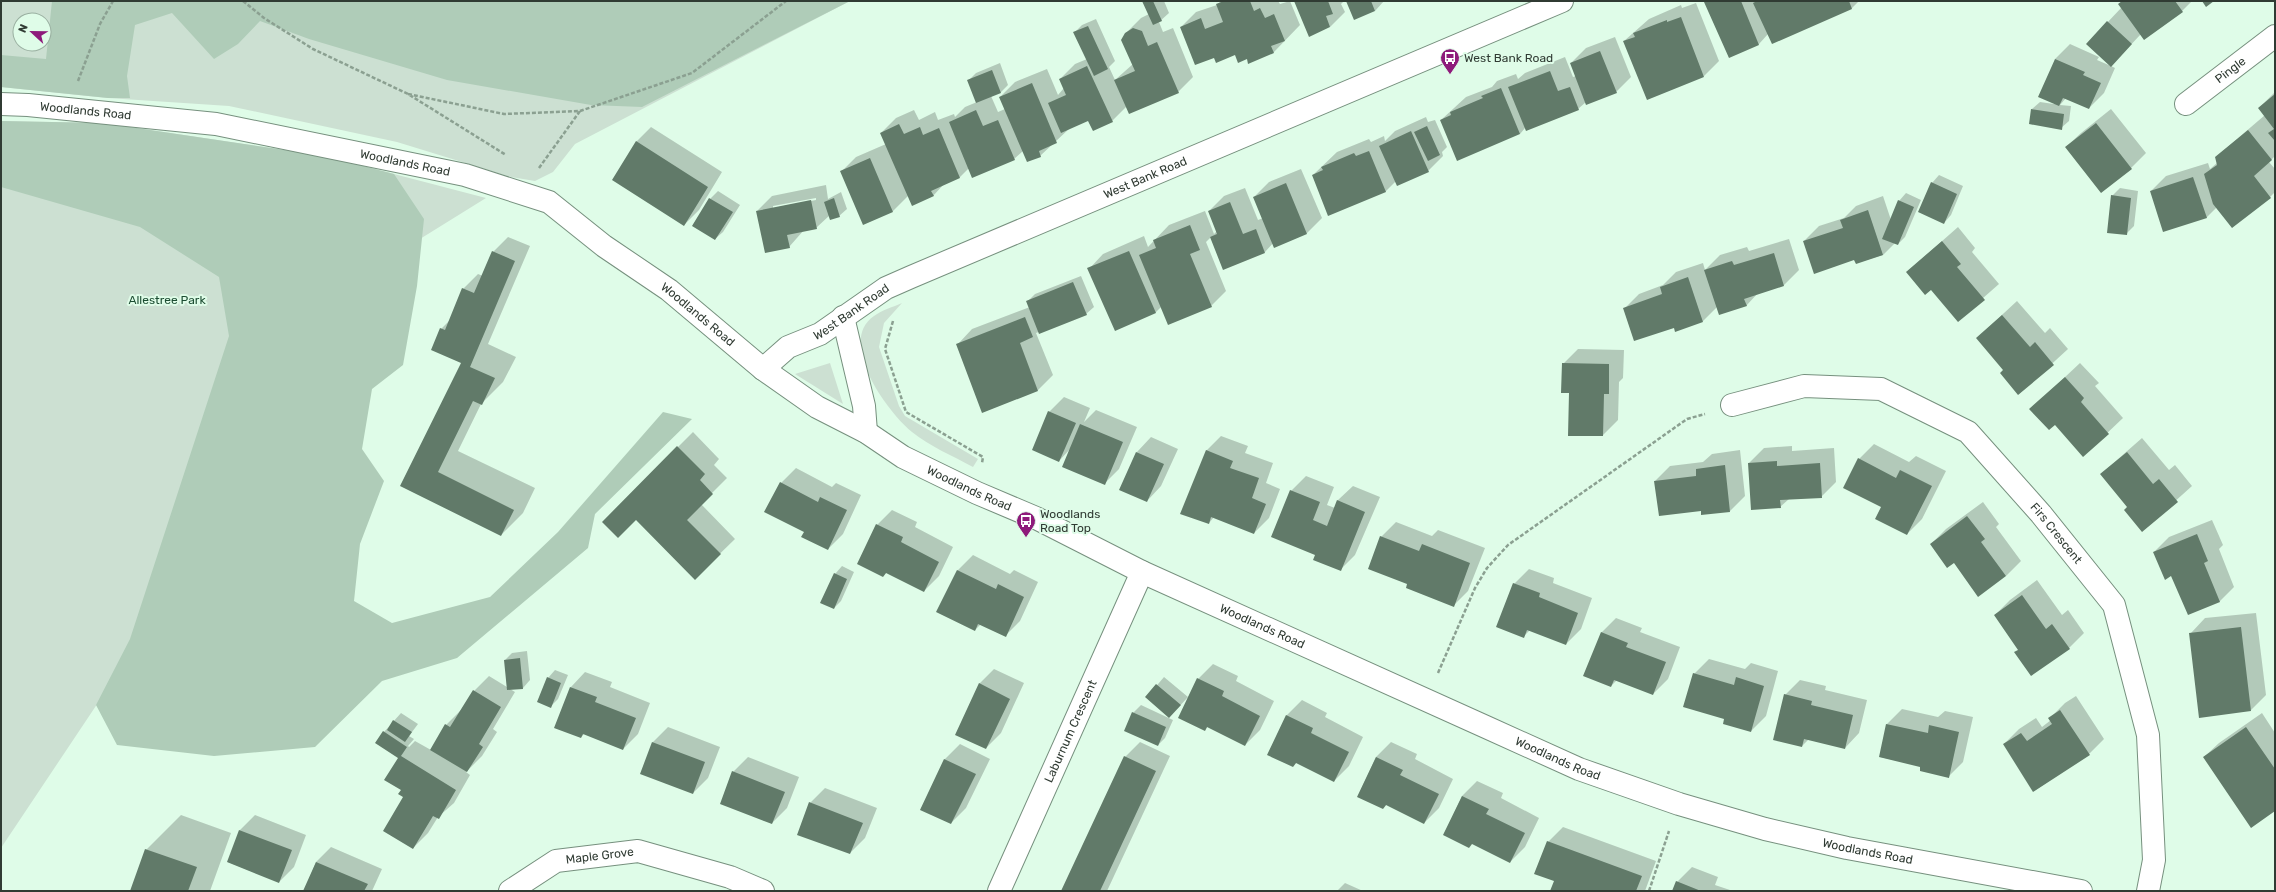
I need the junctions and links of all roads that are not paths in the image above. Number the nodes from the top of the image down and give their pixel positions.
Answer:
1 (1562, 1) edge
2 (2275, 36) edge
3 (1, 104) edge
4 (2186, 104) dead end
5 (843, 318) junction
6 (763, 369) junction
7 (1732, 405) road end
8 (866, 432) junction
9 (1142, 572) junction
10 (510, 891) edge
11 (763, 891) edge
12 (999, 891) edge
13 (2081, 891) edge
14 (2148, 891) edge

1 - 5 street, West Bank Road
2 - 4 street, Pingle
3 - 6 street, Woodlands Road
5 - 6 street, West Bank Road
5 - 8 street
6 - 8 street, Woodlands Road
7 - 14 street, Firs Crescent
8 - 9 street, Woodlands Road
9 - 12 street, Laburnum Crescent
9 - 13 street, Woodlands Road
10 - 11 street, Maple Grove

